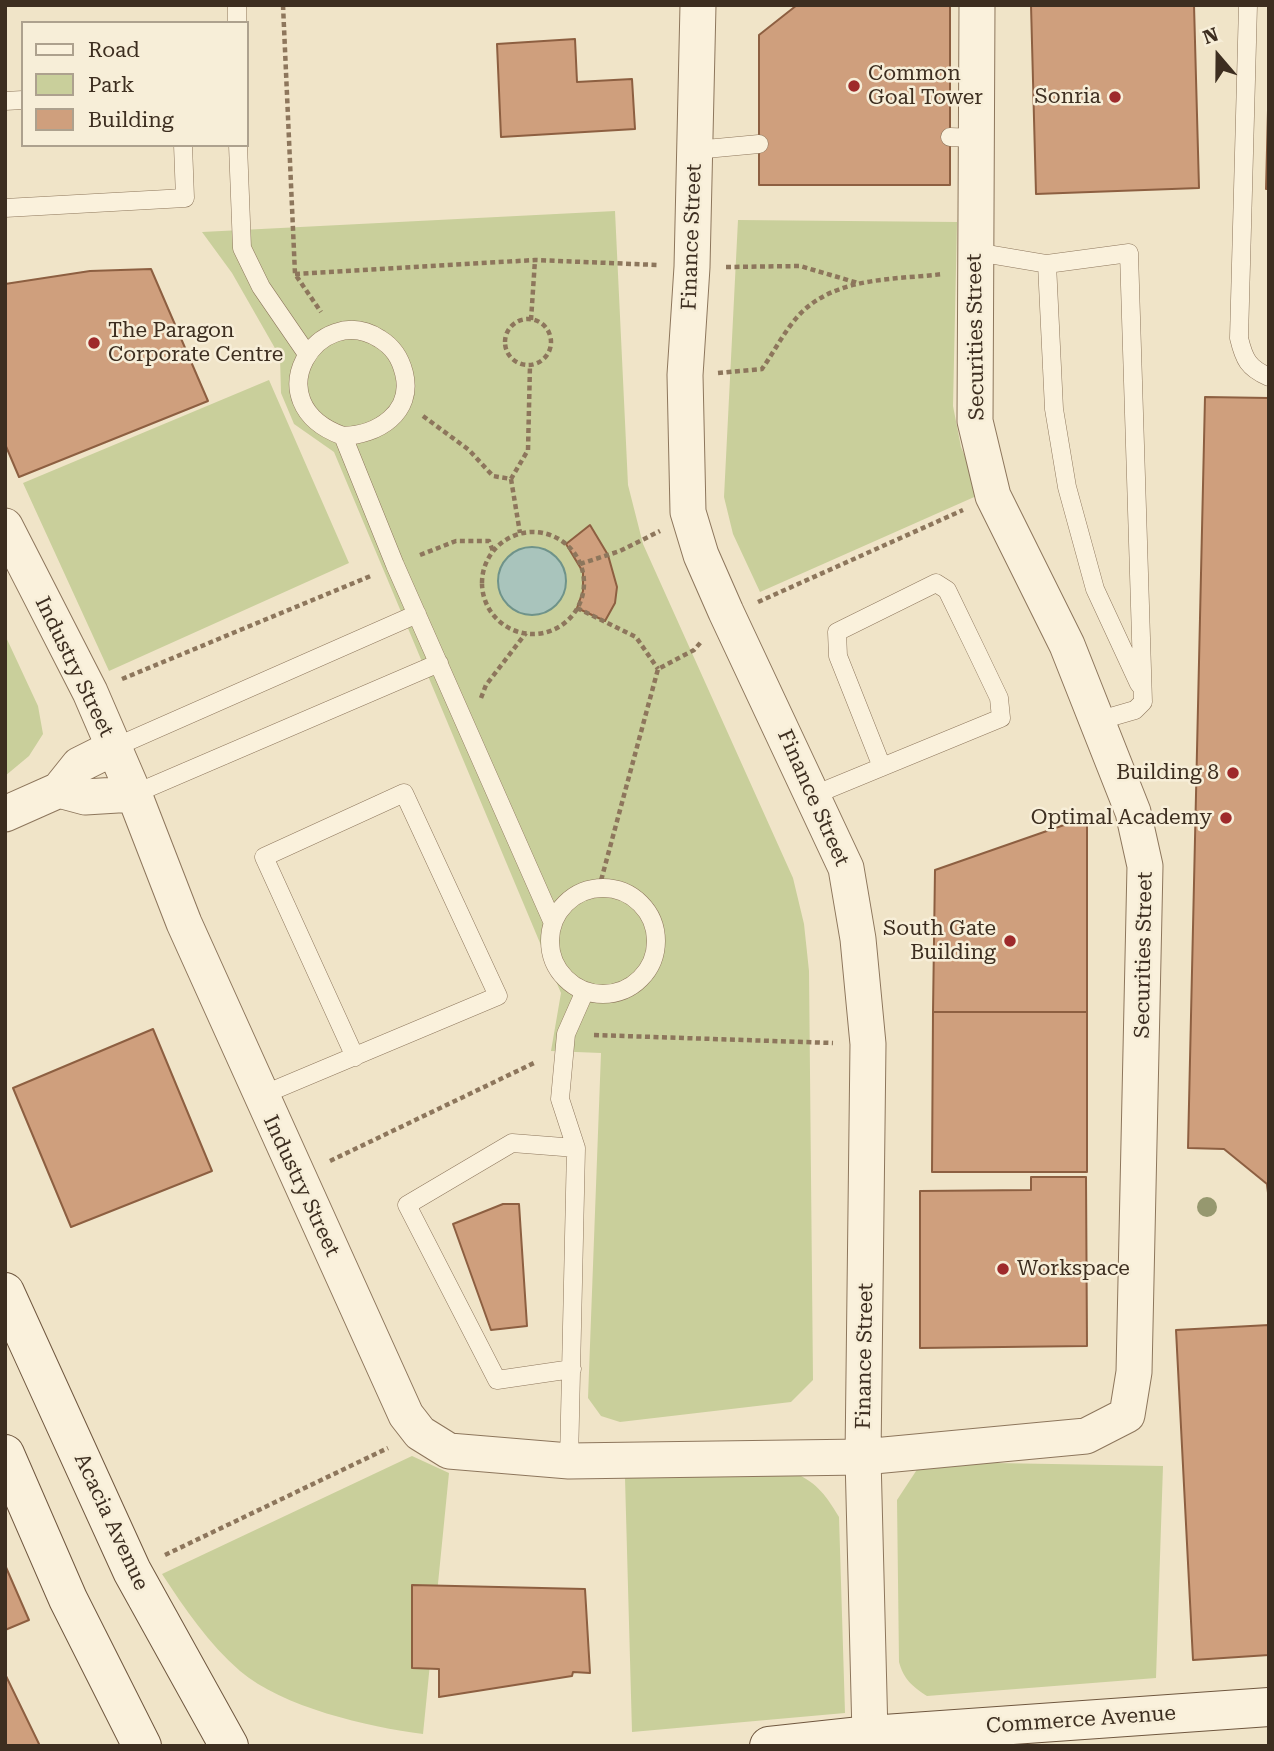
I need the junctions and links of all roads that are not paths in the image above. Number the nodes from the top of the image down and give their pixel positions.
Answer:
1 (698, 5) edge
2 (976, 5) edge
3 (1248, 5) edge
4 (759, 144) dead end
5 (183, 147) edge
6 (238, 147) edge
7 (695, 150) junction
8 (5, 208) edge
9 (976, 252) junction
10 (1047, 264) junction
11 (307, 354) junction
12 (1269, 377) edge
13 (343, 436) junction
14 (5, 526) edge
15 (417, 614) junction
16 (439, 663) junction
17 (1142, 690) junction
18 (1097, 722) junction
19 (113, 747) junction
20 (882, 767) junction
21 (59, 790) junction
22 (134, 794) junction
23 (814, 795) junction
24 (5, 814) edge
25 (553, 923) junction
26 (585, 991) junction
27 (355, 1056) junction
28 (260, 1096) junction
29 (576, 1148) junction
30 (5, 1292) edge
31 (572, 1369) junction
32 (5, 1454) edge
33 (863, 1457) junction
34 (569, 1461) junction
35 (1269, 1707) edge
36 (870, 1734) junction
37 (142, 1746) edge
38 (229, 1746) edge
39 (769, 1746) edge

1 - 7 street, Finance Street
2 - 9 street, Securities Street
3 - 12 lane
4 - 7 lane
5 - 8 lane
6 - 11 lane
7 - 23 street, Finance Street
9 - 10 lane
9 - 18 street, Securities Street
10 - 17 lane
10 - 17 lane
11 - 13 lane
11 - 13 lane
13 - 15 lane
14 - 19 street, Industry Street
15 - 16 lane
15 - 19 lane
16 - 22 lane
16 - 25 lane
17 - 18 lane
18 - 33 street, Securities Street
19 - 21 street
19 - 22 street, Industry Street
20 - 20 lane
20 - 23 lane
21 - 22 street
21 - 24 street
22 - 28 street, Industry Street
23 - 33 street, Finance Street
25 - 26 lane
25 - 26 lane
26 - 29 lane
27 - 27 lane
27 - 28 lane
28 - 34 street, Industry Street
29 - 31 lane
29 - 31 lane
30 - 38 main road, Acacia Avenue
31 - 34 lane
32 - 37 main road
33 - 34 street, Industry Street
33 - 36 street, Finance Street
35 - 36 main road, Commerce Avenue
36 - 39 main road, Commerce Avenue

